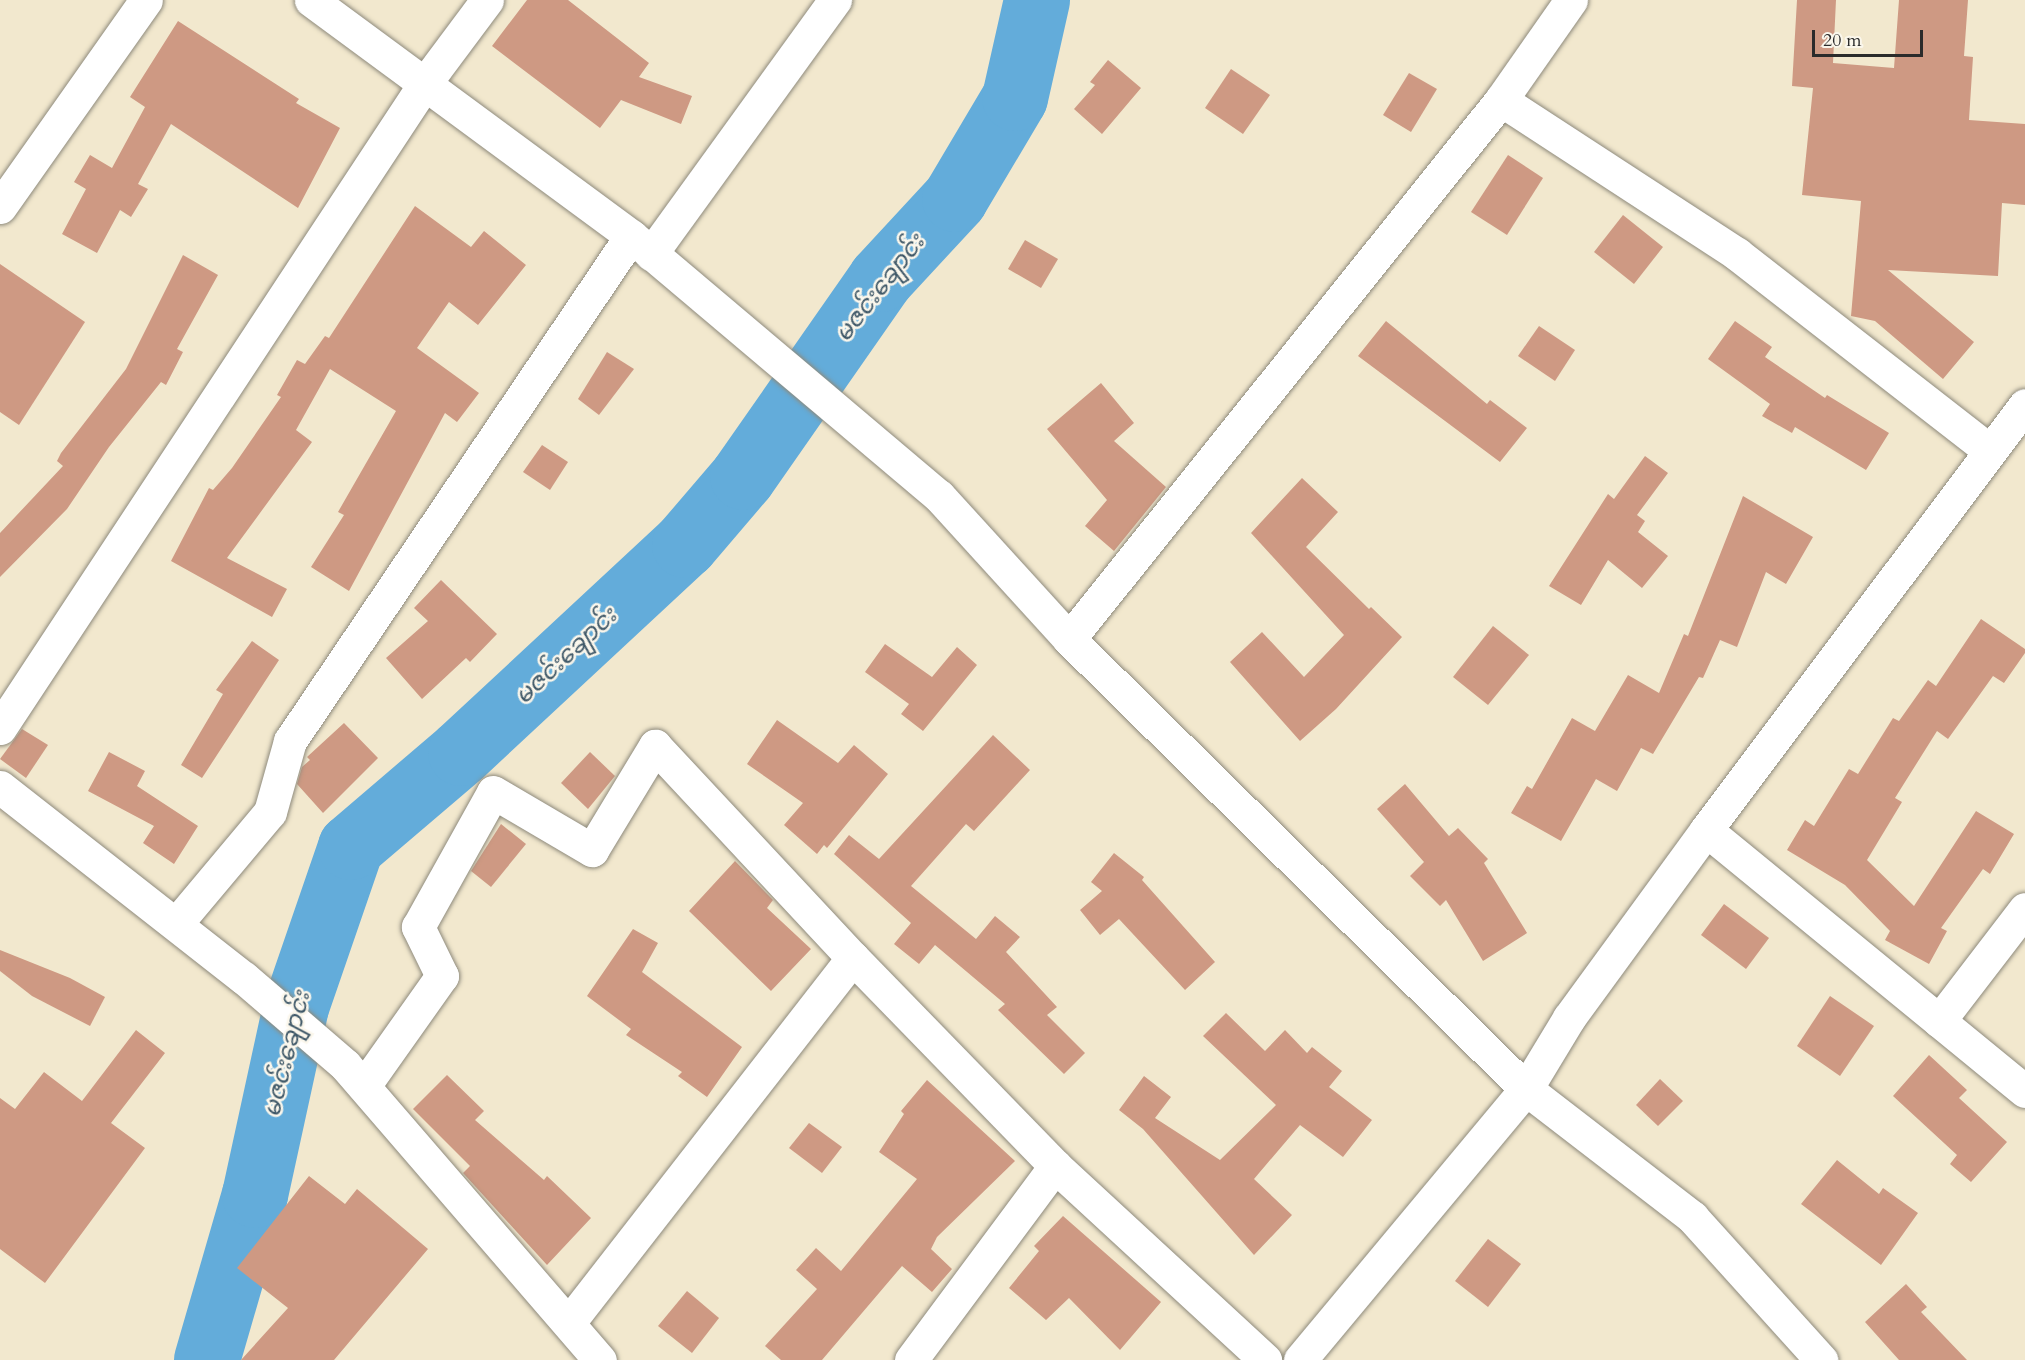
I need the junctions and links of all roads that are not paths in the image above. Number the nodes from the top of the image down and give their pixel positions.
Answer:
1 (146, 0) edge
2 (310, 0) edge
3 (487, 0) edge
4 (836, 0) edge
5 (1571, 0) edge
6 (423, 86) junction
7 (1501, 100) junction
8 (0, 207) edge
9 (641, 245) junction
10 (2025, 405) edge
11 (1989, 450) junction
12 (1069, 639) junction
13 (0, 728) edge
14 (0, 787) edge
15 (1706, 830) junction
16 (2025, 909) edge
17 (176, 924) junction
18 (853, 958) junction
19 (1939, 1021) junction
20 (355, 1076) junction
21 (1526, 1089) junction
22 (2025, 1091) edge
23 (1055, 1166) junction
24 (570, 1322) junction
25 (1312, 1356) edge
26 (600, 1360) edge
27 (911, 1360) edge
28 (1265, 1360) edge
29 (1821, 1360) edge

1 - 8 street
2 - 6 street
3 - 6 street
4 - 9 street
5 - 7 street
6 - 9 street
6 - 13 street
7 - 11 street
7 - 12 street
9 - 12 street
9 - 17 street
10 - 11 street
11 - 15 street
12 - 21 street
14 - 17 street
15 - 19 street
15 - 21 street
16 - 19 street
17 - 20 street
18 - 20 street
18 - 23 street
18 - 24 street
19 - 22 street
20 - 24 street
21 - 25 street
21 - 29 street
23 - 27 street
23 - 28 street
24 - 26 street

